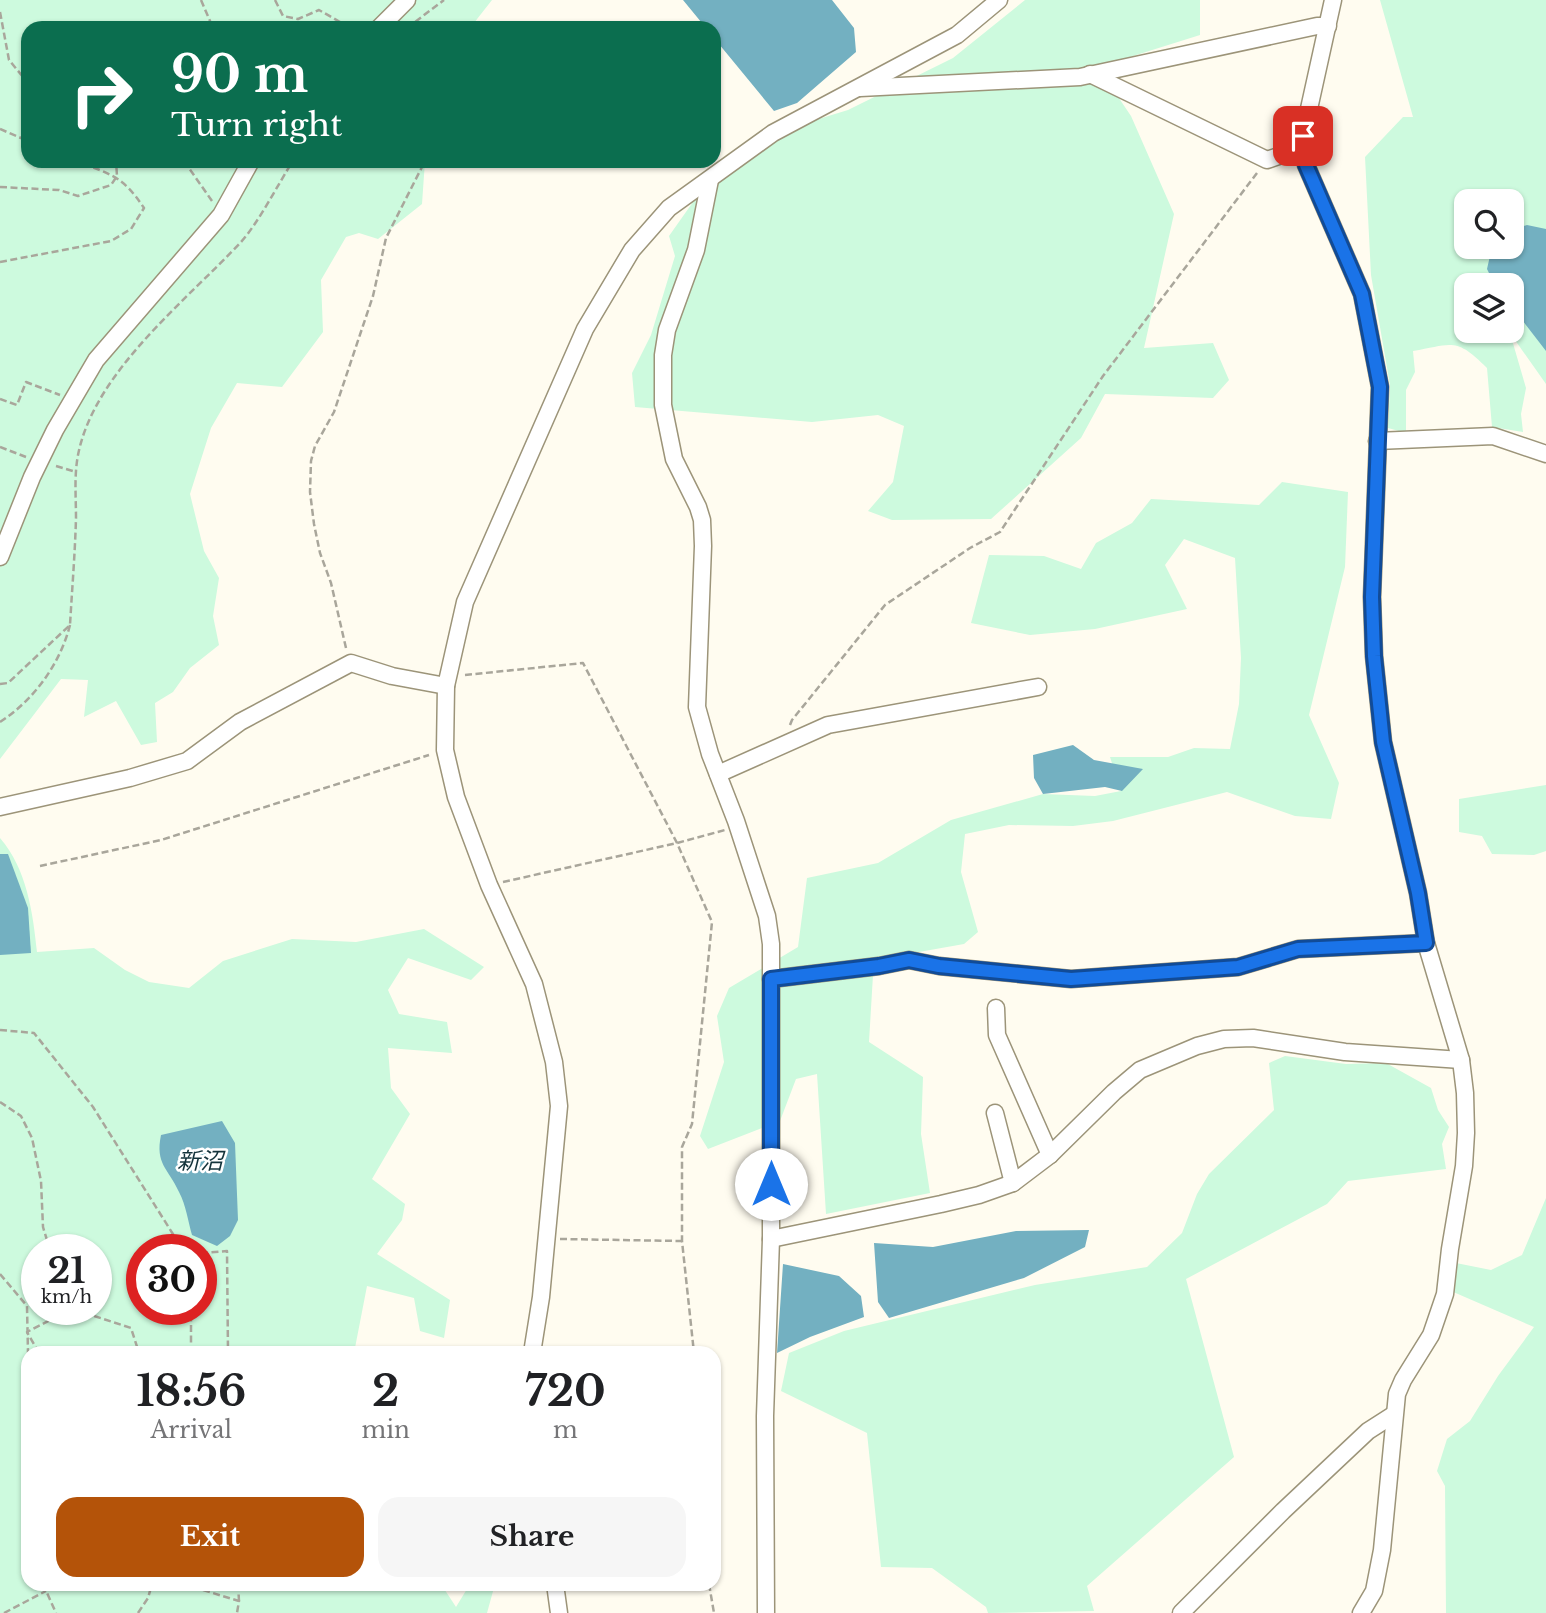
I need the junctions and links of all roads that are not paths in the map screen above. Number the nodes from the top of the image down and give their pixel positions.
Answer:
1 (407, 0) edge
2 (999, 0) edge
3 (1333, 0) edge
4 (386, 21) edge
5 (1328, 26) junction
6 (1090, 75) junction
7 (854, 89) junction
8 (1304, 147) junction
9 (247, 168) edge
10 (710, 180) junction
11 (1377, 442) junction
12 (1546, 454) edge
13 (0, 557) edge
14 (447, 682) junction
15 (1038, 687) dead end
16 (718, 774) junction
17 (0, 807) edge
18 (1426, 943) junction
19 (879, 966) junction
20 (912, 971) dead end
21 (771, 979) junction
22 (996, 1008) dead end
23 (1461, 1060) junction
24 (995, 1113) dead end
25 (1051, 1155) junction
26 (1013, 1183) junction
27 (771, 1239) junction
28 (534, 1346) edge
29 (1393, 1415) junction
30 (556, 1591) edge
31 (559, 1613) edge
32 (766, 1613) edge
33 (1181, 1613) edge
34 (1361, 1613) edge

1 - 4 street
2 - 7 street
3 - 5 street
5 - 6 street
5 - 8 street
6 - 7 street
6 - 8 street
7 - 10 street
8 - 11 street
9 - 13 street
10 - 14 street
10 - 16 street
11 - 12 street
11 - 18 street
14 - 17 street
14 - 28 street
15 - 16 street
16 - 21 street
18 - 19 street
18 - 23 street
19 - 20 street
19 - 21 street
21 - 27 street
22 - 25 street
23 - 25 street
23 - 29 street
24 - 26 street
25 - 26 street
26 - 27 street
27 - 32 street
29 - 33 street
29 - 34 street
30 - 31 street

